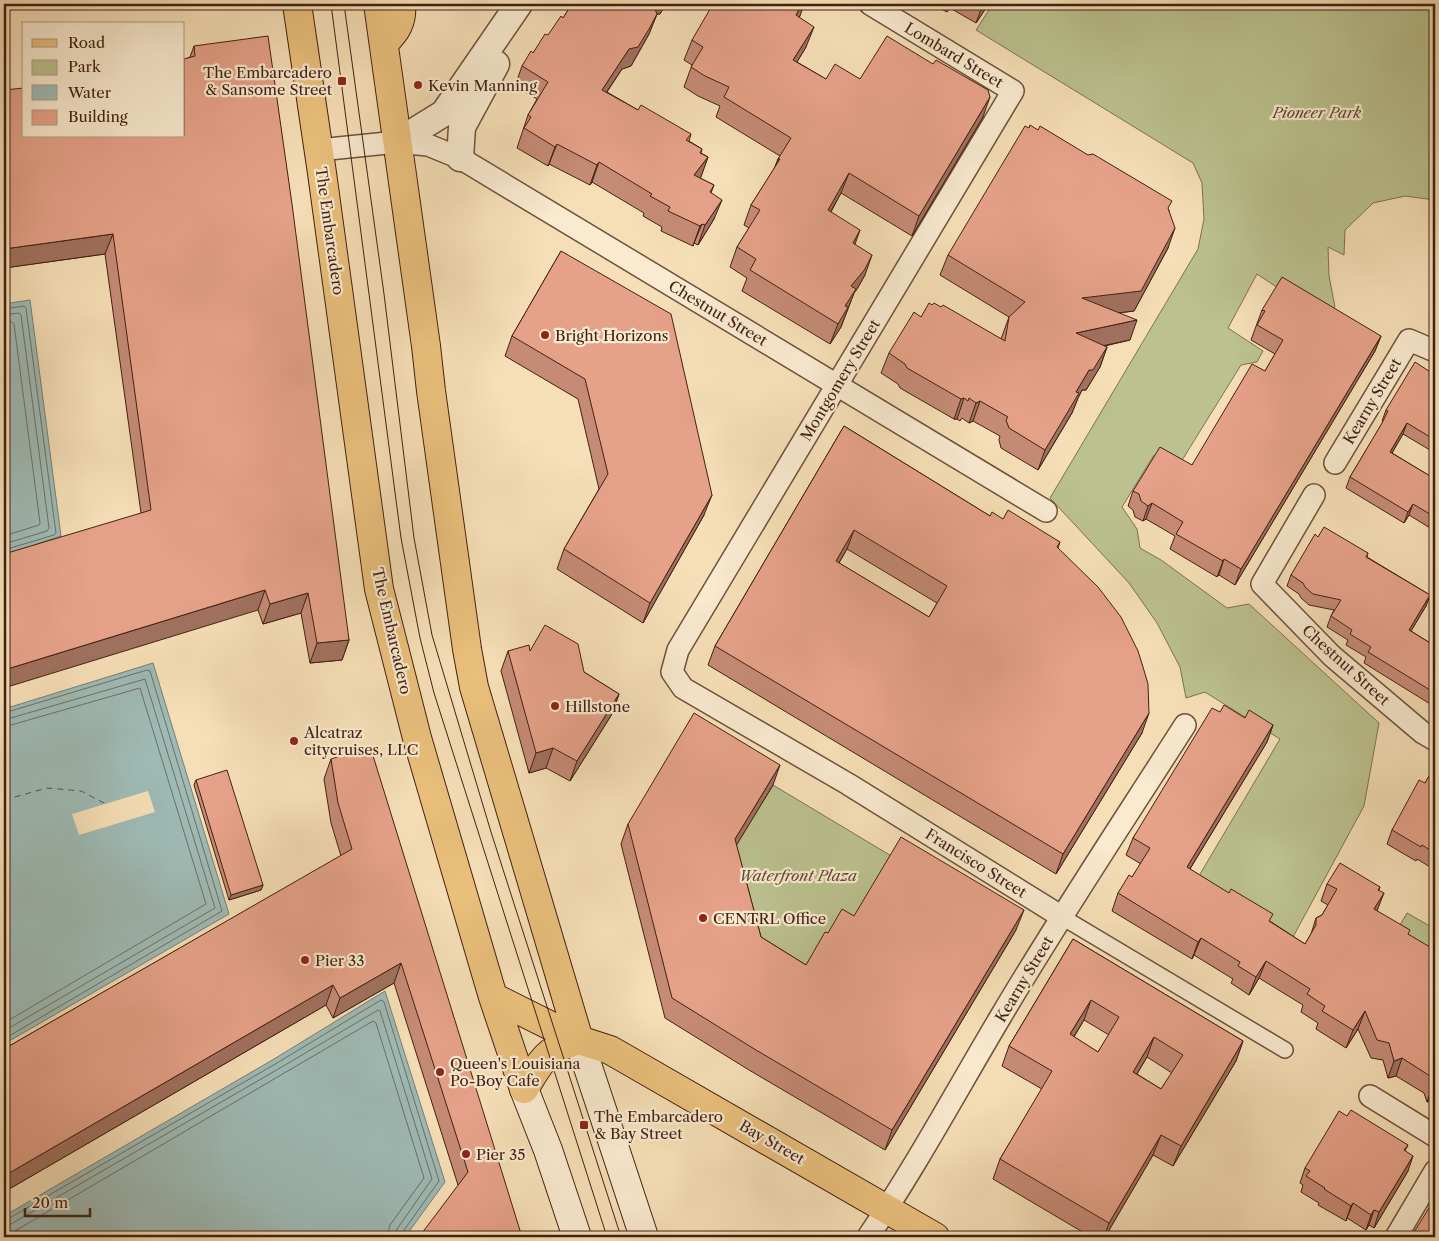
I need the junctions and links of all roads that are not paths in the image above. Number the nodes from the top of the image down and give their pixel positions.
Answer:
1 (297, 4) edge
2 (378, 4) edge
3 (401, 4) edge
4 (521, 4) edge
5 (870, 4) edge
6 (384, 43) junction
7 (1013, 91) joint
8 (397, 142) junction
9 (318, 150) junction
10 (460, 158) junction
11 (1435, 350) edge
12 (837, 385) junction
13 (1335, 463) dead end
14 (1314, 495) dead end
15 (1039, 507) dead end
16 (672, 672) joint
17 (1185, 725) dead end
18 (1435, 740) edge
19 (1062, 917) junction
20 (493, 997) junction
21 (579, 1040) junction
22 (1285, 1050) dead end
23 (524, 1089) junction
24 (1370, 1096) dead end
25 (1435, 1136) edge
26 (1435, 1171) edge
27 (887, 1209) junction
28 (577, 1237) edge
29 (644, 1237) edge
30 (868, 1237) edge
31 (936, 1237) edge
32 (1396, 1237) edge

1 - 9 main road, The Embarcadero
2 - 6 main road
3 - 6 main road
4 - 8 street
4 - 10 street
5 - 7 street, Lombard Street
6 - 8 main road
7 - 12 street, Montgomery Street
8 - 9 street, Chestnut Street
8 - 10 street, Chestnut Street
8 - 21 main road
9 - 20 main road, The Embarcadero
10 - 12 street, Chestnut Street
11 - 13 street, Kearny Street
12 - 15 street, Chestnut Street
12 - 16 street, Montgomery Street
14 - 18 street, Chestnut Street
16 - 19 street, Francisco Street
17 - 19 street, Kearny Street
19 - 22 street, Francisco Street
19 - 27 street, Kearny Street
20 - 21 main road, Bay Street
20 - 23 main road, The Embarcadero
21 - 23 main road
21 - 27 main road, Bay Street
21 - 29 main road
23 - 28 main road, The Embarcadero
24 - 25 street
26 - 32 street
27 - 30 street, Kearny Street
27 - 31 main road, Bay Street

